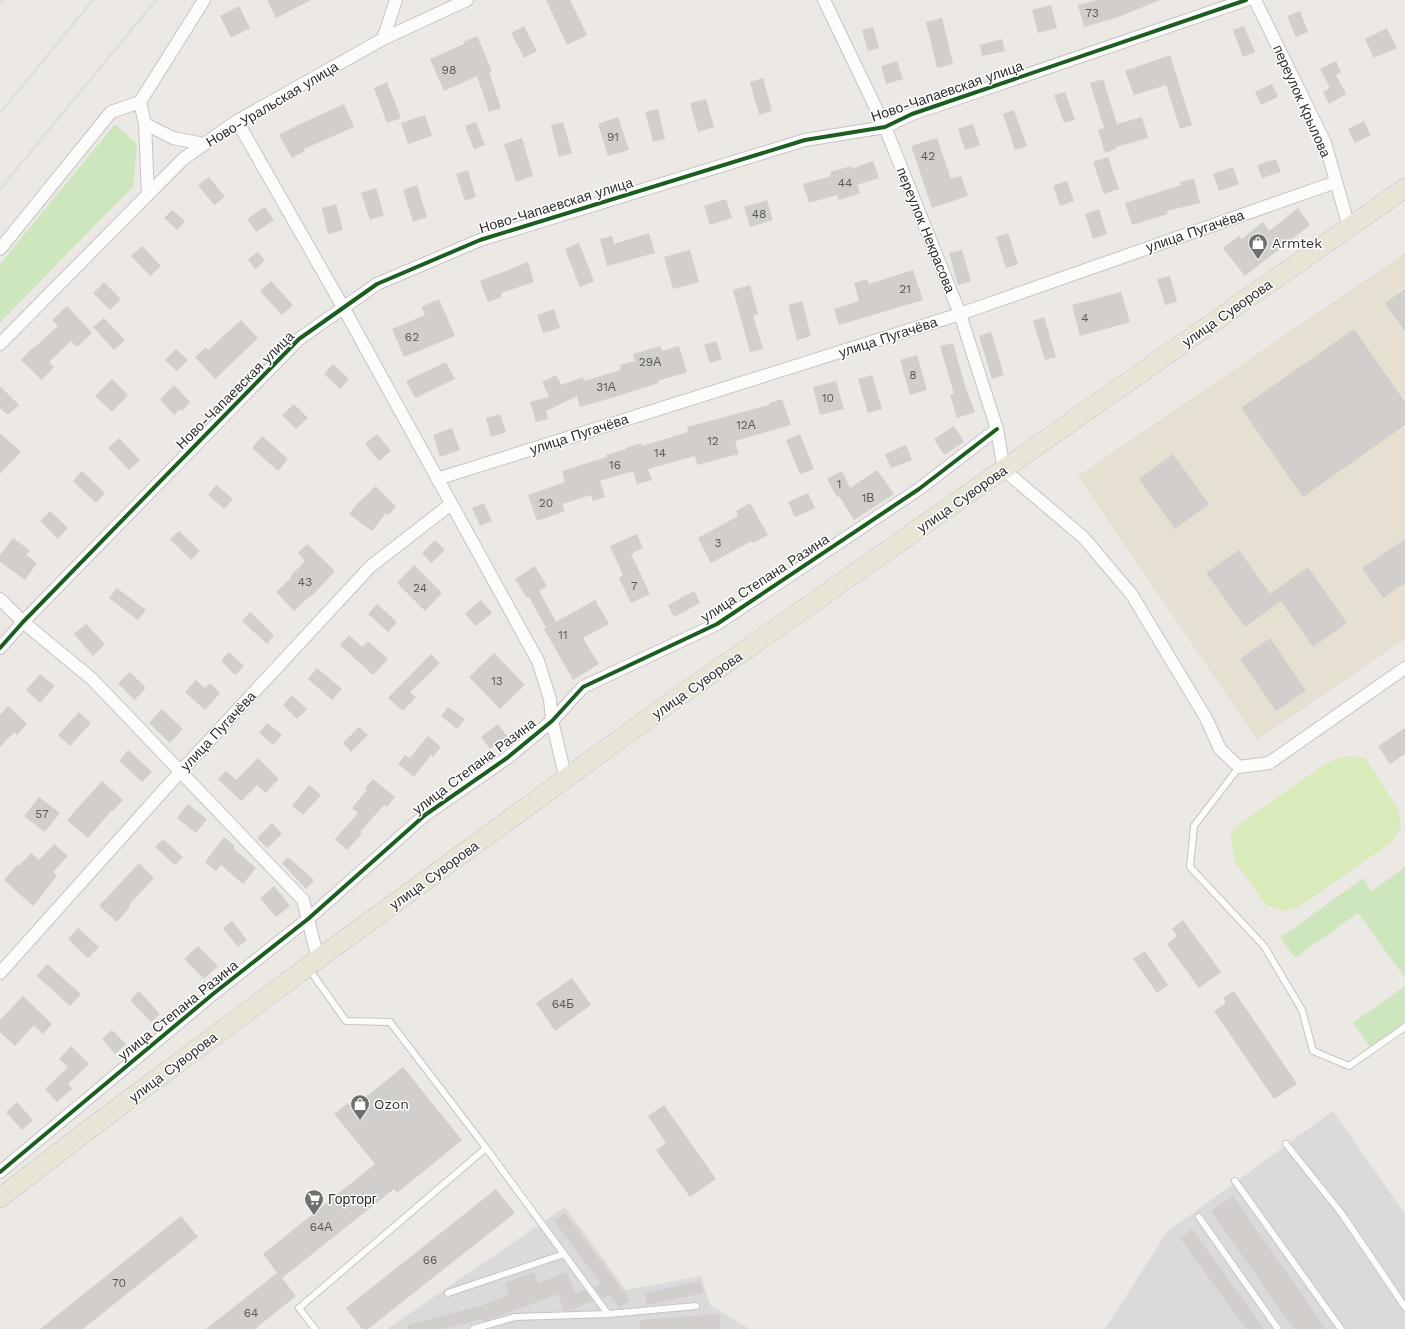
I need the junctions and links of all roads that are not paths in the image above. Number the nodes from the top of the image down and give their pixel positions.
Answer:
1 (204, 0) edge
2 (396, 0) edge
3 (467, 0) edge
4 (824, 0) edge
5 (1246, 0) edge
6 (1255, 0) edge
7 (383, 39) junction
8 (140, 102) junction
9 (237, 121) junction
10 (146, 124) junction
11 (885, 127) junction
12 (204, 144) junction
13 (1336, 182) junction
14 (1405, 188) edge
15 (148, 194) junction
16 (1349, 228) junction
17 (0, 249) edge
18 (343, 307) junction
19 (960, 314) junction
20 (0, 344) edge
21 (997, 429) junction
22 (1004, 470) junction
23 (437, 479) junction
24 (451, 504) junction
25 (0, 599) edge
26 (23, 622) junction
27 (0, 648) edge
28 (1405, 668) edge
29 (552, 721) junction
30 (1240, 767) junction
31 (180, 772) junction
32 (566, 779) junction
33 (308, 920) junction
34 (313, 963) junction
35 (0, 973) edge
36 (1405, 1027) edge
37 (1286, 1144) dead end
38 (486, 1148) junction
39 (0, 1172) edge
40 (1235, 1181) dead end
41 (0, 1198) edge
42 (1199, 1218) dead end
43 (564, 1254) junction
44 (448, 1293) dead end
45 (696, 1306) dead end
46 (1405, 1307) edge
47 (608, 1314) junction
48 (315, 1329) edge
49 (473, 1329) edge
50 (1278, 1329) edge
51 (1341, 1329) edge

1 - 8 street
2 - 7 street
3 - 7 street, Ново-Уральская улица
4 - 11 street, переулок Некрасова
5 - 11 street, Ново-Чапаевская улица
6 - 13 street, переулок Крылова
7 - 9 street, Ново-Уральская улица
8 - 10 street
8 - 17 street
9 - 12 street, Ново-Уральская улица
9 - 18 street
10 - 12 street
10 - 15 street
11 - 18 street, Ново-Чапаевская улица
11 - 19 street, переулок Некрасова
12 - 15 street, Ново-Уральская улица
13 - 16 street, переулок Крылова
13 - 19 street, улица Пугачёва
14 - 16 main road, улица Суворова
15 - 20 street, Ново-Уральская улица
16 - 22 main road, улица Суворова
18 - 23 street
18 - 26 street, Ново-Чапаевская улица
19 - 21 street, переулок Некрасова
19 - 23 street, улица Пугачёва
21 - 22 street, переулок Некрасова
21 - 29 street, улица Степана Разина
22 - 30 street
22 - 32 main road, улица Суворова
23 - 24 street
24 - 29 street
24 - 31 street, улица Пугачёва
25 - 26 street
26 - 27 street, Ново-Чапаевская улица
26 - 31 street
28 - 30 street
29 - 32 street
29 - 33 street, улица Степана Разина
30 - 36 lane
31 - 33 street
31 - 35 street, улица Пугачёва
32 - 34 main road, улица Суворова
33 - 34 street
33 - 39 street, улица Степана Разина
34 - 38 lane
34 - 41 main road, улица Суворова
37 - 46 lane
38 - 43 lane
38 - 48 lane
40 - 51 lane
42 - 50 lane
43 - 44 lane
43 - 47 lane
45 - 47 lane
47 - 49 lane

